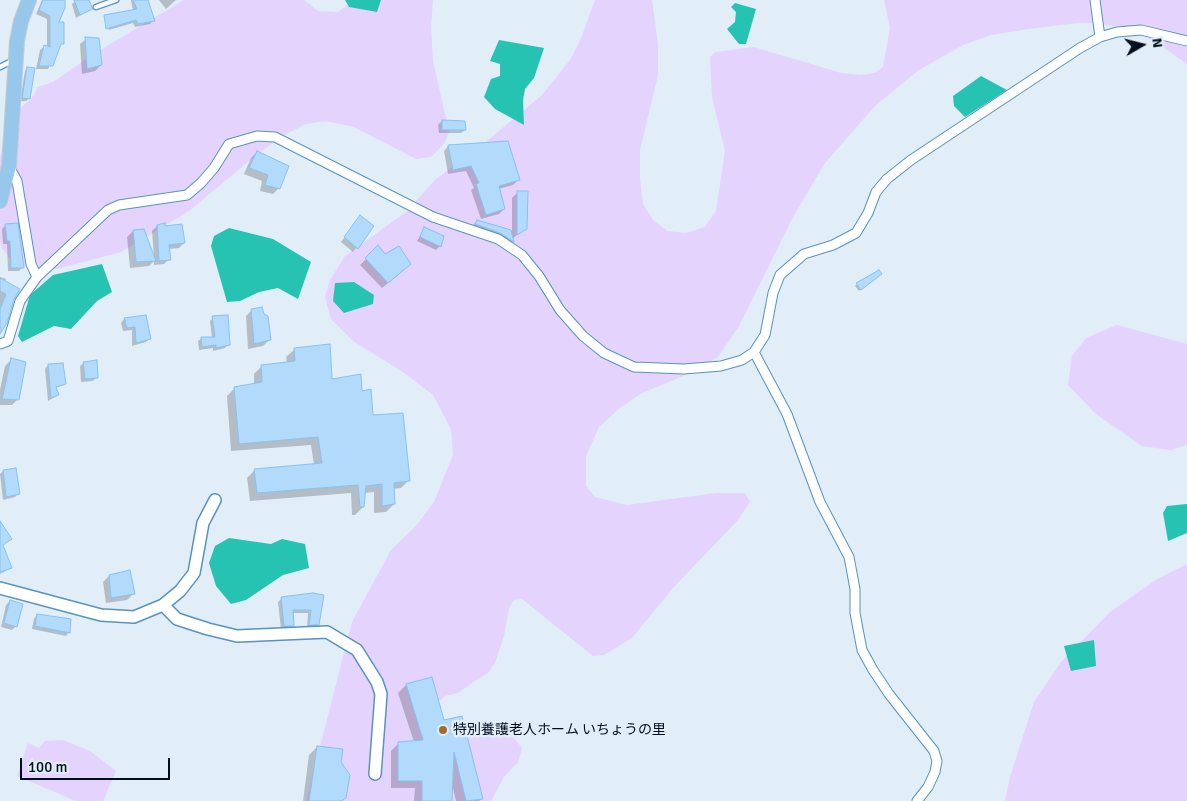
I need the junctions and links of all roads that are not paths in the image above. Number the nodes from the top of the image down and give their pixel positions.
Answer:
1 (29, 0) edge
2 (116, 0) edge
3 (1095, 0) edge
4 (96, 7) dead end
5 (1100, 38) junction
6 (1187, 41) edge
7 (16, 60) junction
8 (0, 67) edge
9 (9, 166) junction
10 (0, 201) edge
11 (37, 276) junction
12 (0, 344) edge
13 (754, 352) junction
14 (215, 500) dead end
15 (0, 588) edge
16 (163, 605) junction
17 (375, 774) dead end
18 (917, 801) edge

1 - 7 main road
2 - 4 lane
3 - 5 street
5 - 6 street
5 - 13 street
7 - 8 lane
7 - 9 main road
9 - 10 main road
9 - 11 street
11 - 12 street
11 - 13 street
13 - 18 street
14 - 16 street
15 - 16 street
16 - 17 street

